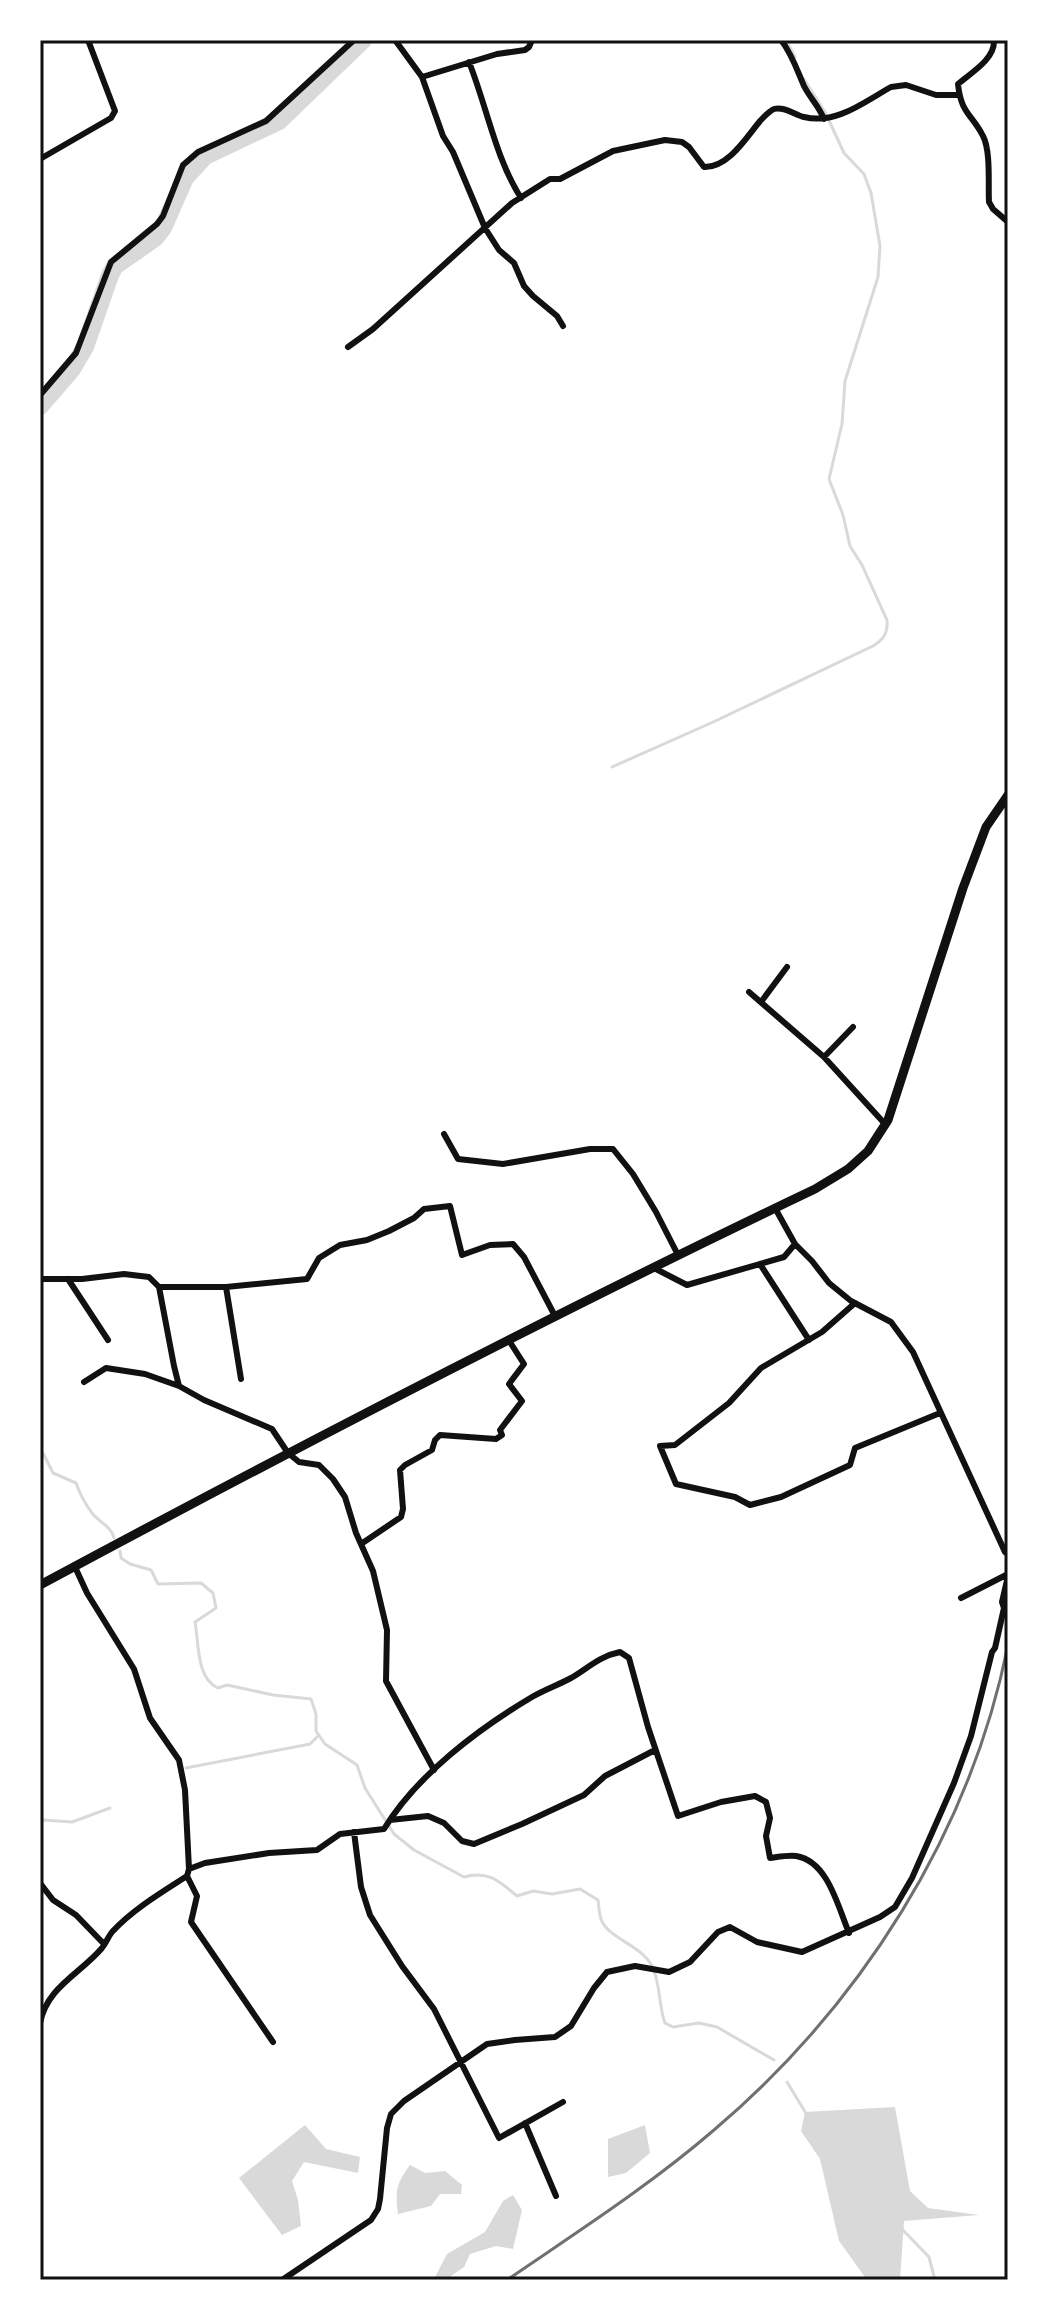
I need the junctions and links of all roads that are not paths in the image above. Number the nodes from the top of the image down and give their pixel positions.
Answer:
1 (88, 40) edge
2 (354, 40) edge
3 (395, 40) edge
4 (532, 40) edge
5 (781, 40) edge
6 (994, 40) edge
7 (469, 62) junction
8 (422, 77) junction
9 (959, 95) junction
10 (826, 119) junction
11 (40, 159) edge
12 (521, 198) junction
13 (1008, 222) edge
14 (485, 228) junction
15 (563, 326) dead end
16 (348, 347) dead end
17 (40, 395) edge
18 (1008, 795) edge
19 (787, 967) dead end
20 (749, 992) dead end
21 (761, 1002) junction
22 (853, 1027) dead end
23 (824, 1057) junction
24 (885, 1124) junction
25 (444, 1134) dead end
26 (775, 1208) junction
27 (795, 1244) junction
28 (678, 1255) junction
29 (760, 1264) junction
30 (654, 1268) junction
31 (40, 1279) edge
32 (68, 1279) junction
33 (159, 1287) junction
34 (226, 1287) junction
35 (855, 1303) junction
36 (555, 1316) junction
37 (508, 1339) junction
38 (108, 1340) dead end
39 (809, 1340) junction
40 (241, 1379) dead end
41 (84, 1382) dead end
42 (179, 1386) junction
43 (940, 1413) junction
44 (288, 1453) junction
45 (361, 1544) junction
46 (1008, 1554) edge
47 (75, 1567) junction
48 (1008, 1575) edge
49 (40, 1585) edge
50 (961, 1598) dead end
51 (655, 1750) junction
52 (434, 1770) junction
53 (390, 1820) junction
54 (354, 1832) junction
55 (188, 1872) junction
56 (40, 1883) edge
57 (849, 1933) junction
58 (104, 1944) junction
59 (40, 2023) edge
60 (273, 2042) dead end
61 (461, 2061) junction
62 (563, 2102) dead end
63 (525, 2123) junction
64 (556, 2196) dead end
65 (282, 2280) edge

1 - 11 street
2 - 17 street
3 - 8 street
4 - 7 street
5 - 10 street
6 - 9 street
7 - 8 street
7 - 12 street
8 - 14 street
9 - 10 street
9 - 13 street
10 - 12 street
12 - 14 street
14 - 15 street
14 - 16 street
18 - 24 main road
19 - 21 street
20 - 21 street
21 - 23 street
22 - 23 street
23 - 24 street
24 - 26 main road
25 - 28 street
26 - 27 street
26 - 28 main road
27 - 29 street
27 - 35 street
28 - 30 main road
29 - 30 street
29 - 39 street
30 - 36 main road
31 - 32 street
32 - 33 street
32 - 38 street
33 - 34 street
33 - 42 street
34 - 36 street
34 - 40 street
35 - 39 street
35 - 43 street
36 - 37 main road
37 - 44 main road
37 - 45 street
39 - 43 street
41 - 42 street
42 - 44 street
43 - 46 street
44 - 45 street
44 - 47 main road
45 - 52 street
47 - 49 main road
47 - 55 street
48 - 50 street
48 - 57 street
51 - 52 street
51 - 53 street
51 - 57 street
52 - 53 street
53 - 54 street
54 - 55 street
54 - 61 street
55 - 58 street
55 - 60 street
56 - 58 street
57 - 61 street
58 - 59 street
61 - 63 street
61 - 65 street
62 - 63 street
63 - 64 street

